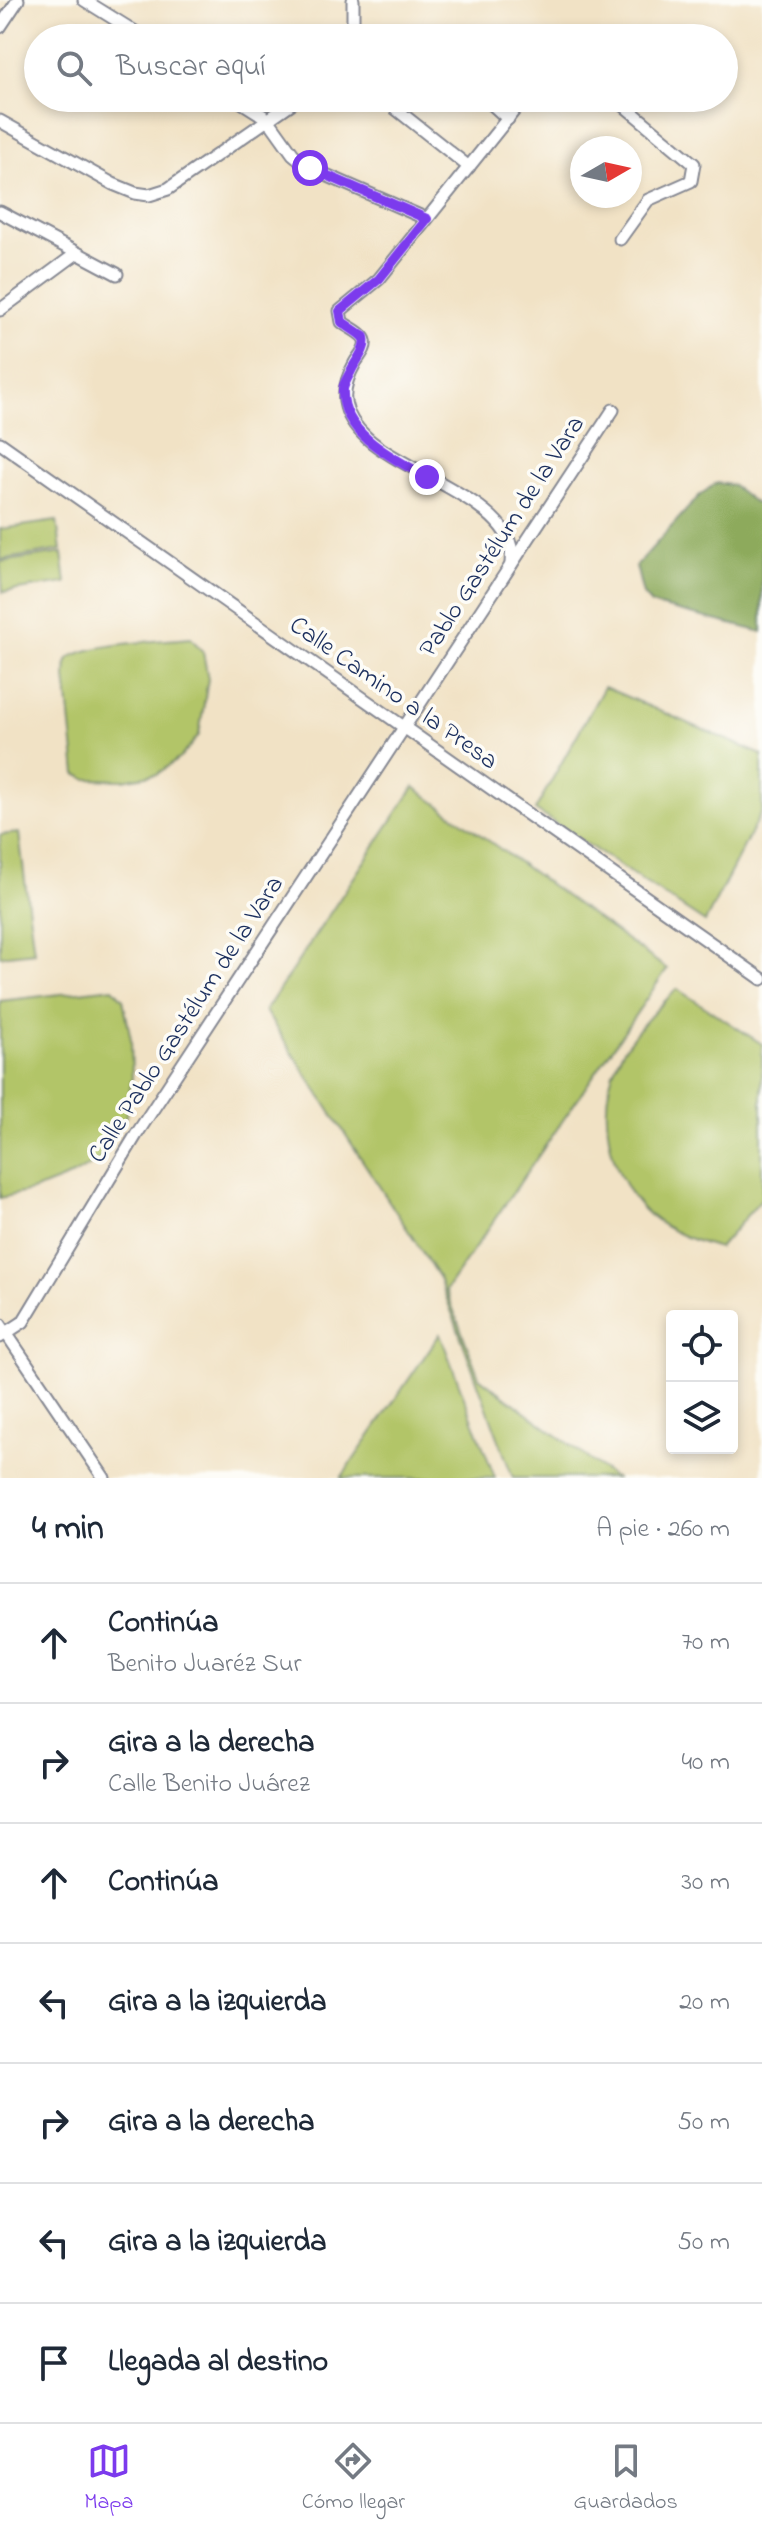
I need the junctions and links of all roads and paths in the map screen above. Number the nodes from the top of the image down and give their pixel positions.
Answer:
1 (18, 0) edge
2 (84, 0) edge
3 (353, 0) edge
4 (123, 24) edge
5 (353, 24) edge
6 (0, 27) edge
7 (257, 112) edge
8 (278, 112) edge
9 (400, 112) edge
10 (500, 112) edge
11 (513, 112) edge
12 (632, 112) edge
13 (268, 119) junction
14 (508, 119) junction
15 (0, 121) edge
16 (469, 167) junction
17 (0, 212) edge
18 (427, 219) junction
19 (620, 239) dead end
20 (77, 253) junction
21 (117, 274) dead end
22 (2, 307) edge
23 (613, 410) dead end
24 (0, 443) edge
25 (511, 566) junction
26 (405, 729) junction
27 (762, 979) edge
28 (2, 1331) edge
29 (104, 1478) edge

1 - 6 street
2 - 4 street
3 - 5 street
7 - 13 street
8 - 13 street
9 - 16 street
10 - 14 street
11 - 14 street
12 - 19 street
13 - 15 street
13 - 18 street
14 - 16 street
16 - 18 street
17 - 20 street
18 - 25 street
20 - 21 street
20 - 22 street
23 - 25 street, Pablo Gastélum de la Vara
24 - 26 street, Calle Camino a la Presa
25 - 26 street, Pablo Gastélum de la Vara
26 - 27 street, Calle Camino a la Presa
26 - 28 street, Calle Pablo Gastélum de la Vara
28 - 29 street

